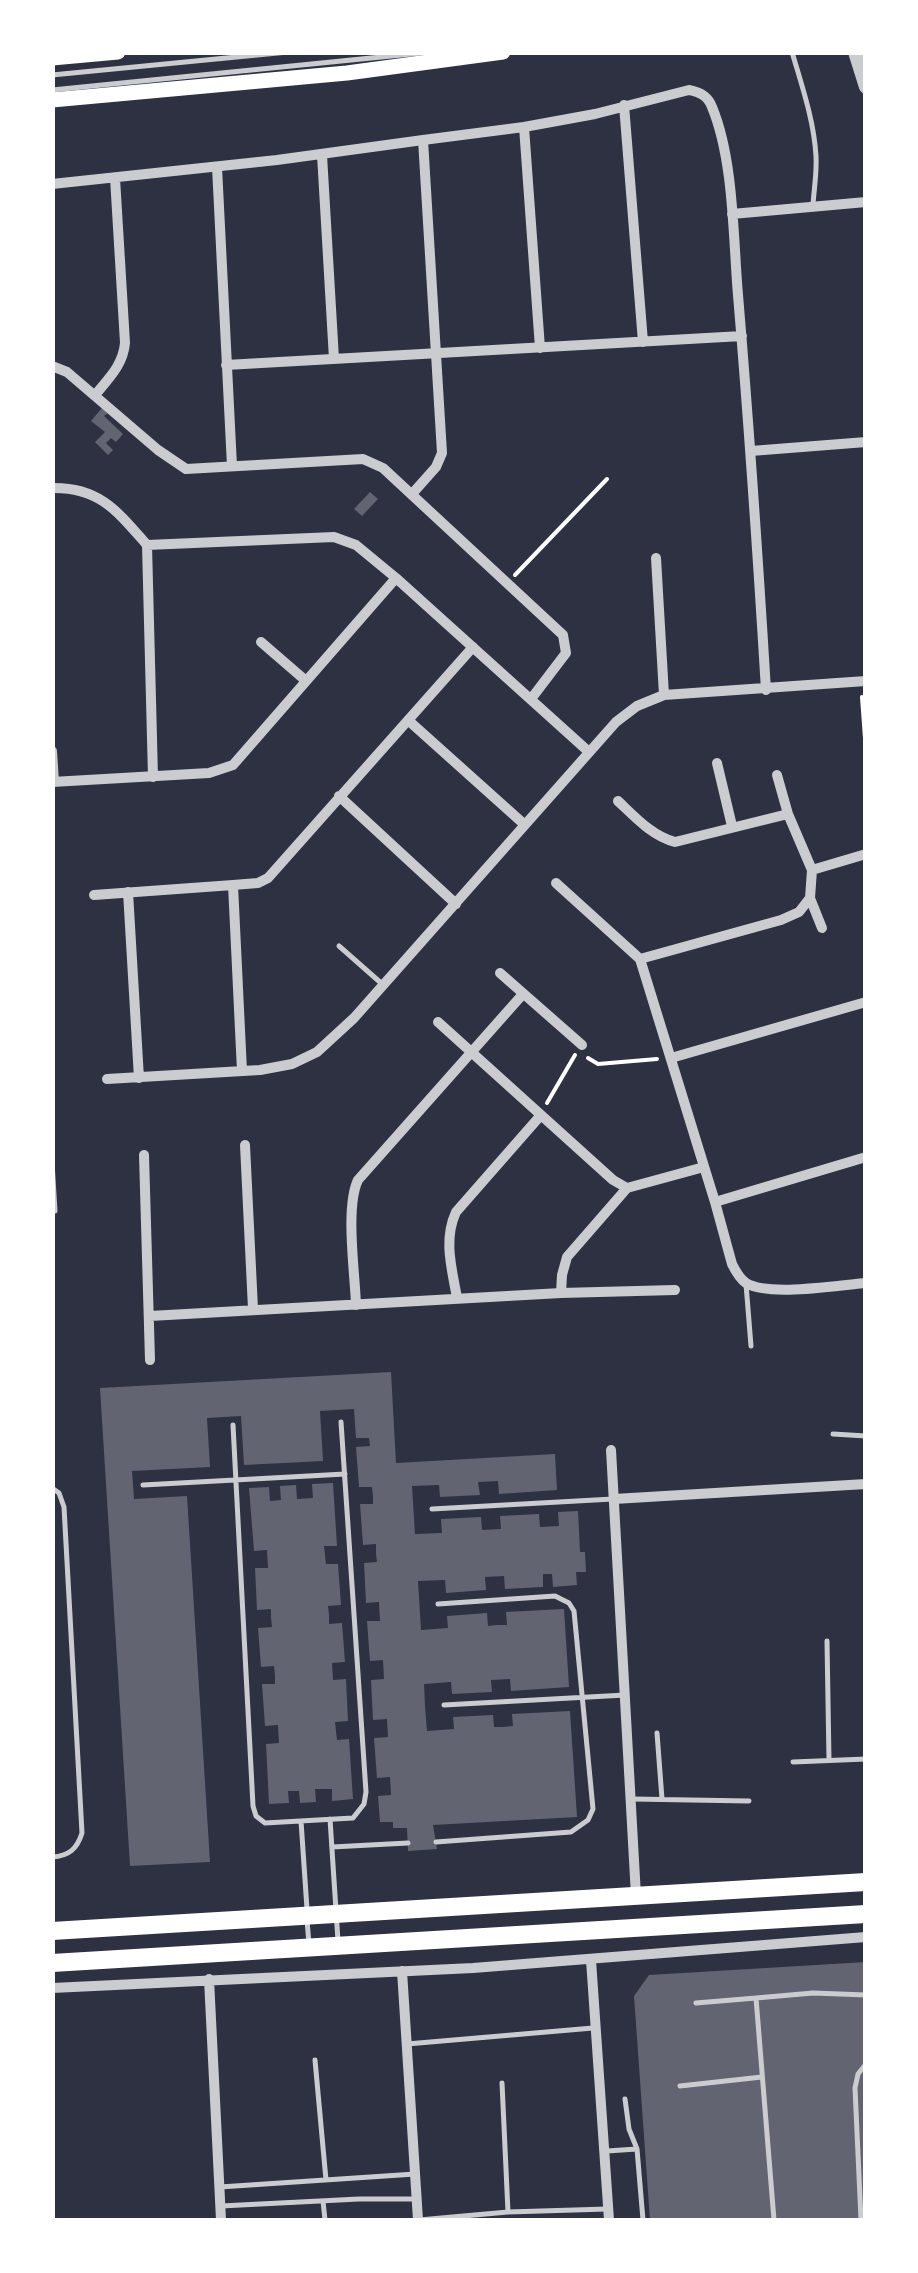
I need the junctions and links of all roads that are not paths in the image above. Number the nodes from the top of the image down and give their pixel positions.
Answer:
1 (118, 52) edge
2 (288, 52) edge
3 (431, 52) edge
4 (504, 52) edge
5 (792, 52) edge
6 (855, 52) edge
7 (52, 58) edge
8 (52, 75) edge
9 (866, 87) edge
10 (52, 90) edge
11 (52, 100) edge
12 (624, 105) junction
13 (524, 126) junction
14 (423, 140) junction
15 (322, 155) junction
16 (217, 167) junction
17 (115, 178) junction
18 (52, 184) edge
19 (866, 202) edge
20 (813, 208) junction
21 (732, 214) junction
22 (742, 336) junction
23 (642, 342) junction
24 (540, 348) junction
25 (436, 353) junction
26 (334, 359) junction
27 (226, 365) junction
28 (52, 366) edge
29 (95, 394) junction
30 (866, 442) edge
31 (751, 451) junction
32 (232, 466) junction
33 (52, 488) edge
34 (412, 494) junction
35 (147, 545) junction
36 (656, 558) dead end
37 (396, 578) junction
38 (261, 642) dead end
39 (473, 647) junction
40 (305, 680) junction
41 (863, 682) edge
42 (766, 690) junction
43 (664, 694) junction
44 (531, 699) junction
45 (409, 722) junction
46 (52, 751) edge
47 (589, 752) junction
48 (717, 763) dead end
49 (777, 775) dead end
50 (153, 777) junction
51 (53, 782) edge
52 (339, 796) junction
53 (618, 801) dead end
54 (788, 814) junction
55 (525, 825) junction
56 (732, 826) junction
57 (866, 854) edge
58 (812, 870) junction
59 (556, 882) dead end
60 (233, 885) junction
61 (128, 892) junction
62 (94, 895) dead end
63 (810, 898) junction
64 (456, 904) junction
65 (822, 928) dead end
66 (339, 946) dead end
67 (640, 959) junction
68 (500, 973) dead end
69 (383, 985) junction
70 (522, 994) junction
71 (866, 1002) edge
72 (438, 1022) dead end
73 (582, 1045) dead end
74 (471, 1053) junction
75 (672, 1058) junction
76 (242, 1071) junction
77 (139, 1078) junction
78 (108, 1080) dead end
79 (540, 1115) junction
80 (245, 1144) dead end
81 (144, 1155) dead end
82 (866, 1157) edge
83 (52, 1162) edge
84 (704, 1167) junction
85 (627, 1188) junction
86 (715, 1202) junction
87 (55, 1211) dead end
88 (746, 1283) junction
89 (866, 1283) edge
90 (674, 1290) dead end
91 (561, 1293) junction
92 (457, 1298) junction
93 (356, 1305) junction
94 (254, 1309) junction
95 (150, 1316) junction
96 (751, 1346) dead end
97 (150, 1360) dead end
98 (342, 1422) dead end
99 (233, 1426) dead end
100 (832, 1434) dead end
101 (866, 1436) edge
102 (612, 1450) dead end
103 (344, 1474) junction
104 (236, 1480) junction
105 (866, 1484) edge
106 (143, 1485) dead end
107 (52, 1488) edge
108 (614, 1499) junction
109 (432, 1509) dead end
110 (438, 1604) dead end
111 (827, 1641) dead end
112 (625, 1695) junction
113 (581, 1698) junction
114 (444, 1706) dead end
115 (658, 1733) dead end
116 (866, 1759) edge
117 (829, 1760) junction
118 (794, 1762) dead end
119 (662, 1799) junction
120 (630, 1800) junction
121 (749, 1801) dead end
122 (330, 1819) junction
123 (301, 1821) junction
124 (436, 1842) dead end
125 (408, 1843) dead end
126 (332, 1847) junction
127 (52, 1857) edge
128 (866, 1882) edge
129 (636, 1896) junction
130 (336, 1914) junction
131 (866, 1914) edge
132 (307, 1915) junction
133 (52, 1930) edge
134 (866, 1937) edge
135 (338, 1945) junction
136 (309, 1947) junction
137 (591, 1960) junction
138 (52, 1962) edge
139 (402, 1972) junction
140 (209, 1980) junction
141 (52, 1988) edge
142 (866, 1996) edge
143 (756, 1998) junction
144 (696, 2004) dead end
145 (595, 2027) junction
146 (407, 2044) junction
147 (315, 2060) dead end
148 (866, 2064) edge
149 (762, 2077) junction
150 (502, 2083) dead end
151 (680, 2086) dead end
152 (625, 2100) dead end
153 (637, 2149) junction
154 (604, 2152) junction
155 (415, 2174) junction
156 (326, 2180) junction
157 (220, 2187) junction
158 (416, 2199) junction
159 (324, 2201) junction
160 (220, 2206) junction
161 (508, 2212) junction
162 (608, 2215) edge
163 (221, 2220) edge
164 (324, 2220) edge
165 (418, 2220) edge
166 (643, 2220) edge
167 (774, 2220) edge
168 (861, 2220) edge

1 - 7 main road
2 - 8 lane
3 - 10 lane
4 - 11 main road
5 - 20 lane
6 - 9 street
12 - 13 street
12 - 21 street
12 - 23 street
13 - 14 street
13 - 24 street
14 - 15 street
14 - 25 street
15 - 16 street
15 - 26 street
16 - 17 street
16 - 27 street
17 - 18 street
17 - 29 street
19 - 20 street
20 - 21 street
21 - 22 street
22 - 23 street
22 - 31 street
23 - 24 street
24 - 25 street
25 - 26 street
25 - 34 street
26 - 27 street
27 - 32 street
28 - 29 street
29 - 32 street
30 - 31 street
31 - 42 street
32 - 34 street
33 - 35 street
34 - 44 street
35 - 37 street
35 - 50 street
36 - 43 street
37 - 39 street
37 - 40 street
38 - 40 street
39 - 44 street
39 - 45 street
40 - 50 street
41 - 42 street
42 - 43 street
43 - 47 street
44 - 47 street
45 - 52 street
45 - 55 street
46 - 51 street
47 - 55 street
48 - 56 street
49 - 54 street
50 - 51 street
52 - 60 street
52 - 64 street
53 - 56 street
54 - 56 street
54 - 58 street
55 - 64 street
57 - 58 street
58 - 63 street
59 - 67 street
60 - 61 street
60 - 76 street
61 - 62 street
61 - 77 street
63 - 65 street
63 - 67 street
64 - 69 street
66 - 69 lane
67 - 75 street
68 - 70 street
69 - 76 street
70 - 73 street
70 - 74 street
71 - 75 street
72 - 74 street
74 - 79 street
74 - 93 street
75 - 84 street
76 - 77 street
77 - 78 street
79 - 85 street
79 - 92 street
80 - 94 street
81 - 95 street
82 - 86 street
83 - 87 lane
84 - 85 street
84 - 86 street
85 - 91 street
86 - 88 street
88 - 89 street
88 - 96 lane
90 - 91 street
91 - 92 street
92 - 93 street
93 - 94 street
94 - 95 street
95 - 97 street
98 - 103 lane
99 - 104 lane
100 - 101 lane
102 - 108 street
103 - 104 lane
103 - 122 lane
104 - 106 lane
104 - 123 lane
105 - 108 street
107 - 127 lane
108 - 109 lane
108 - 112 street
110 - 113 lane
111 - 117 lane
112 - 113 lane
112 - 120 street
113 - 114 lane
113 - 124 lane
115 - 119 lane
116 - 117 lane
117 - 118 lane
119 - 120 lane
119 - 121 lane
120 - 129 street
122 - 123 lane
122 - 126 lane
123 - 132 lane
125 - 126 lane
126 - 130 lane
128 - 129 main road
129 - 130 main road
130 - 132 main road
130 - 135 lane
131 - 135 main road
132 - 133 main road
132 - 136 lane
134 - 137 street
135 - 136 main road
136 - 138 main road
137 - 139 street
137 - 145 street
139 - 140 street
139 - 146 street
140 - 141 street
140 - 157 street
142 - 143 lane
143 - 144 lane
143 - 149 lane
145 - 146 lane
145 - 154 street
146 - 155 street
147 - 156 lane
148 - 168 lane
149 - 151 lane
149 - 167 lane
150 - 161 lane
152 - 153 lane
153 - 154 lane
153 - 166 lane
154 - 162 street
155 - 156 lane
155 - 158 street
156 - 157 lane
157 - 160 street
158 - 159 lane
158 - 165 street
159 - 160 lane
159 - 164 lane
160 - 163 street
161 - 162 lane
161 - 165 lane

